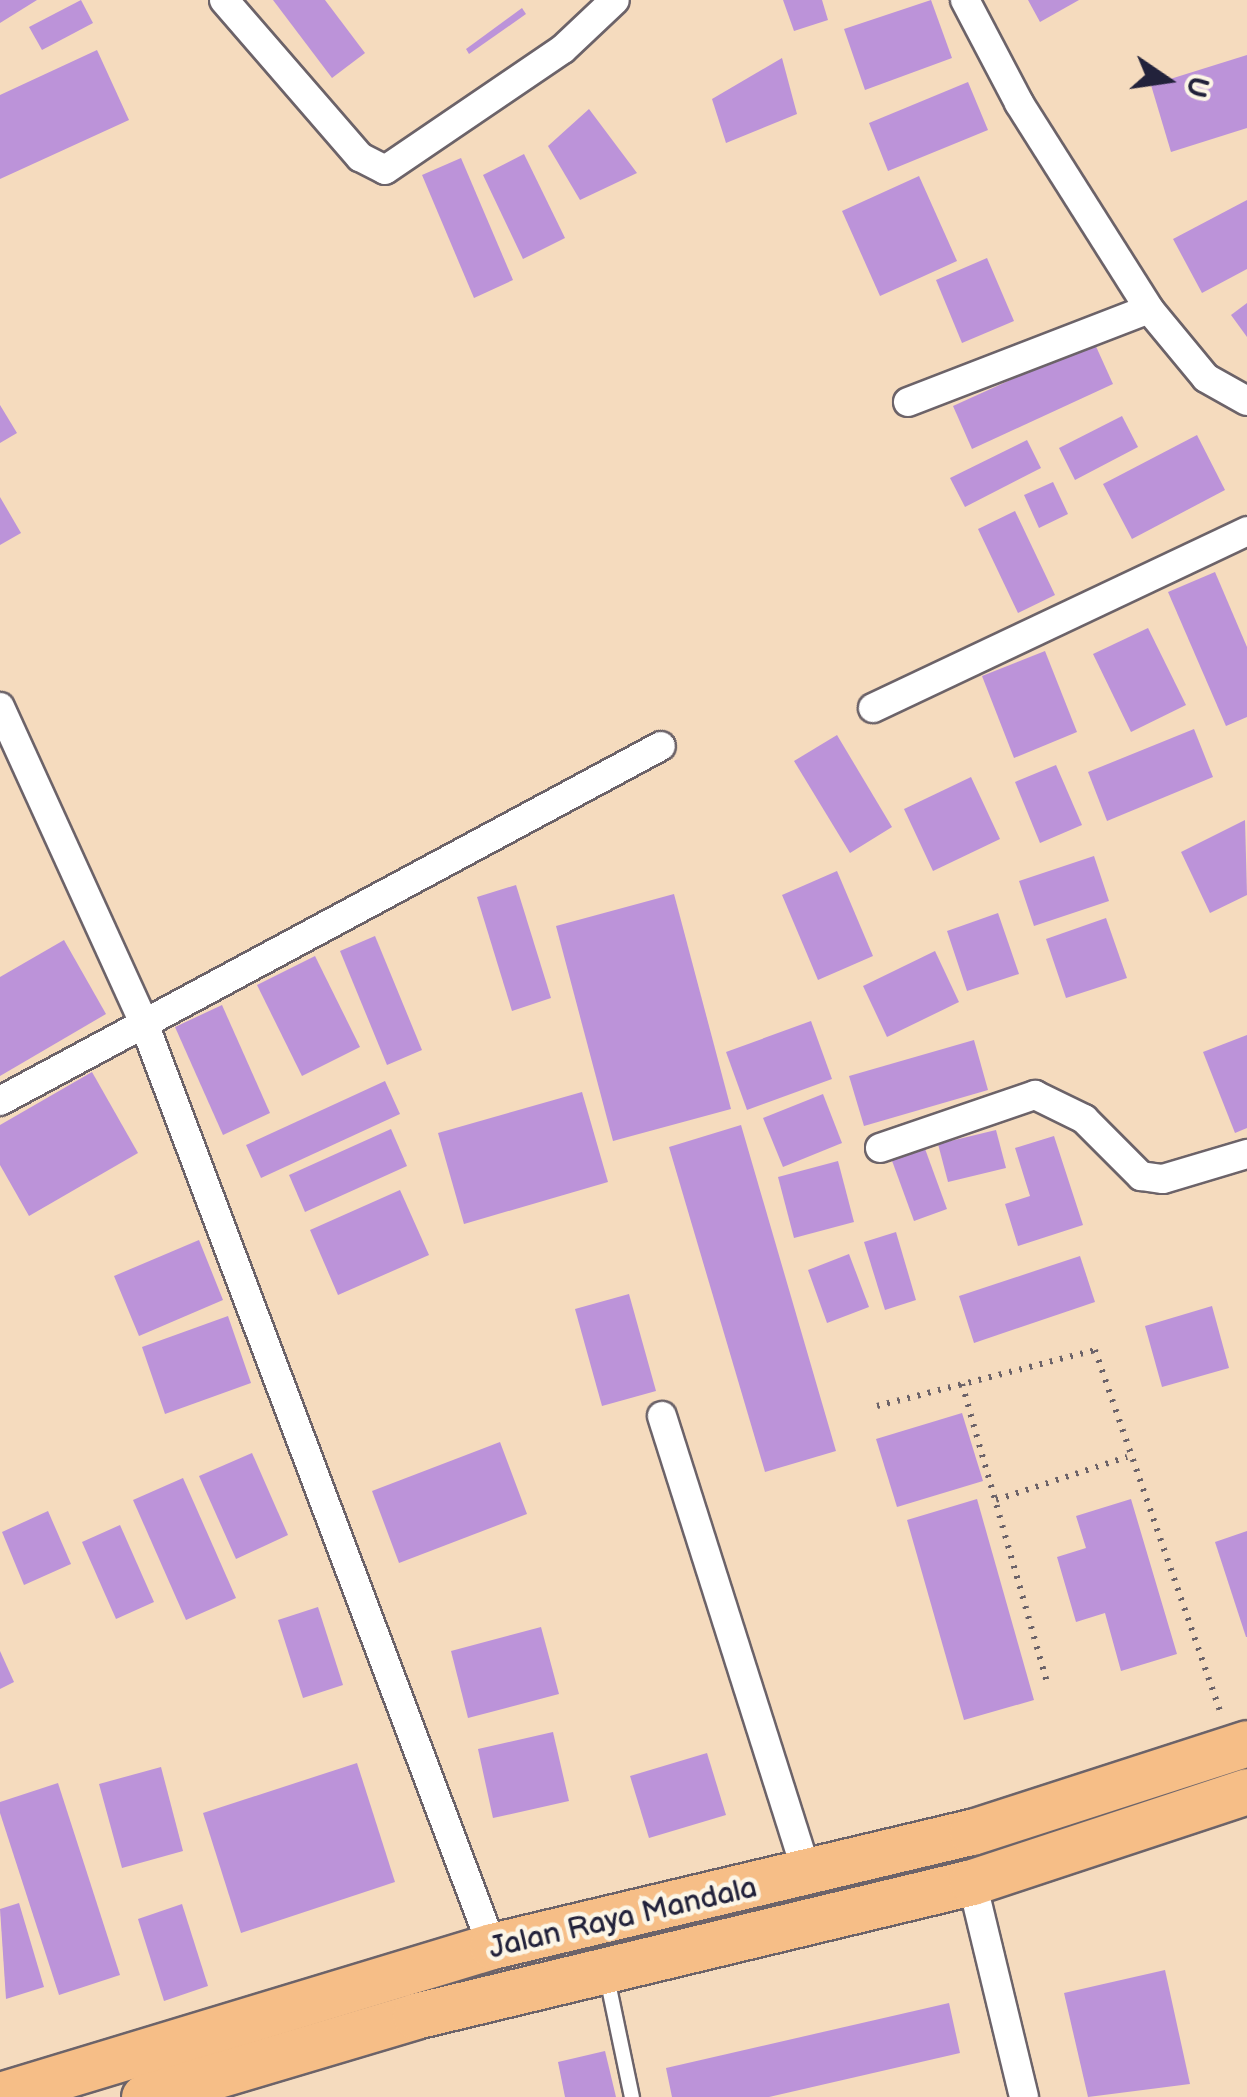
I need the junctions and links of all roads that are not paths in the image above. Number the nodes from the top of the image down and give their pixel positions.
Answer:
1 (224, 0) edge
2 (615, 0) edge
3 (966, 0) edge
4 (1149, 309) junction
5 (1247, 401) edge
6 (908, 402) dead end
7 (1247, 532) edge
8 (874, 708) dead end
9 (2, 715) edge
10 (660, 746) dead end
11 (142, 1018) junction
12 (0, 1101) edge
13 (880, 1148) dead end
14 (1247, 1154) edge
15 (662, 1416) dead end
16 (1240, 1745) edge
17 (1247, 1791) edge
18 (808, 1876) junction
19 (972, 1882) junction
20 (492, 1946) junction
21 (606, 1973) junction
22 (0, 2096) edge
23 (144, 2097) edge
24 (632, 2097) edge
25 (1024, 2097) edge

1 - 2 street
3 - 4 street
4 - 5 street
4 - 6 street
7 - 8 street
9 - 11 street
10 - 11 street
11 - 12 street
11 - 20 street
13 - 14 street
15 - 18 street
16 - 18 highway, Jalan Raya Mandala
17 - 19 highway, Jalan Raya Mandala
18 - 20 highway, Jalan Raya Mandala
19 - 21 highway, Jalan Raya Mandala
19 - 25 street
20 - 22 highway, Jalan Raya Mandala
21 - 23 highway, Jalan Raya Mandala
21 - 24 lane

